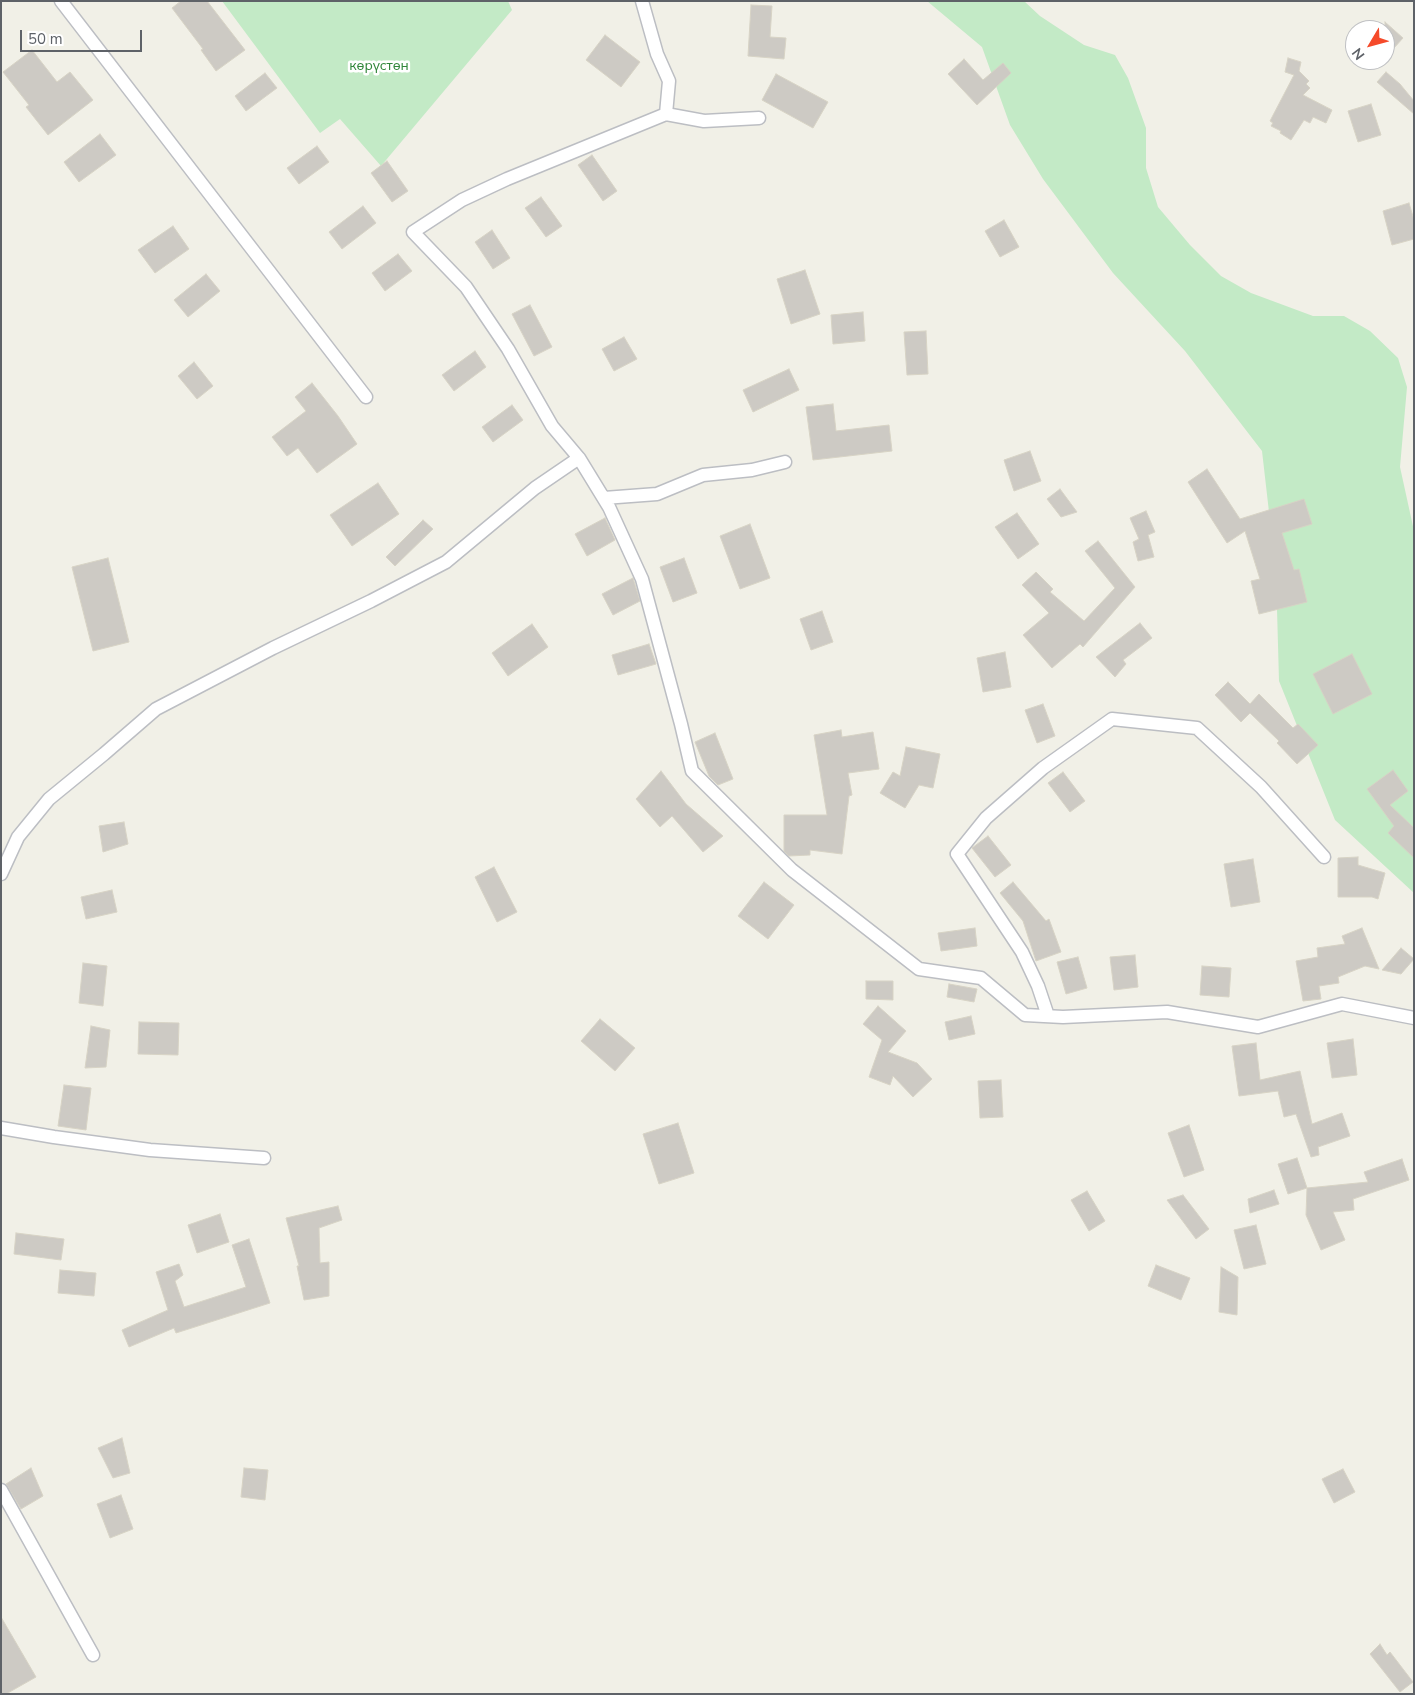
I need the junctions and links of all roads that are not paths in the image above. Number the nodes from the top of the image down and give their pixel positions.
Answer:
1 (61, 1) edge
2 (642, 1) edge
3 (666, 114) junction
4 (760, 118) dead end
5 (366, 397) dead end
6 (579, 458) junction
7 (785, 462) dead end
8 (604, 498) junction
9 (1324, 857) dead end
10 (1, 874) edge
11 (1048, 1016) junction
12 (1414, 1018) edge
13 (1, 1128) edge
14 (264, 1158) dead end
15 (1, 1490) edge
16 (93, 1655) dead end

1 - 5 street
2 - 3 street
3 - 4 street
3 - 6 street
6 - 8 street
6 - 10 street
7 - 8 street
8 - 11 street
9 - 11 street
11 - 12 street
13 - 14 street
15 - 16 street

